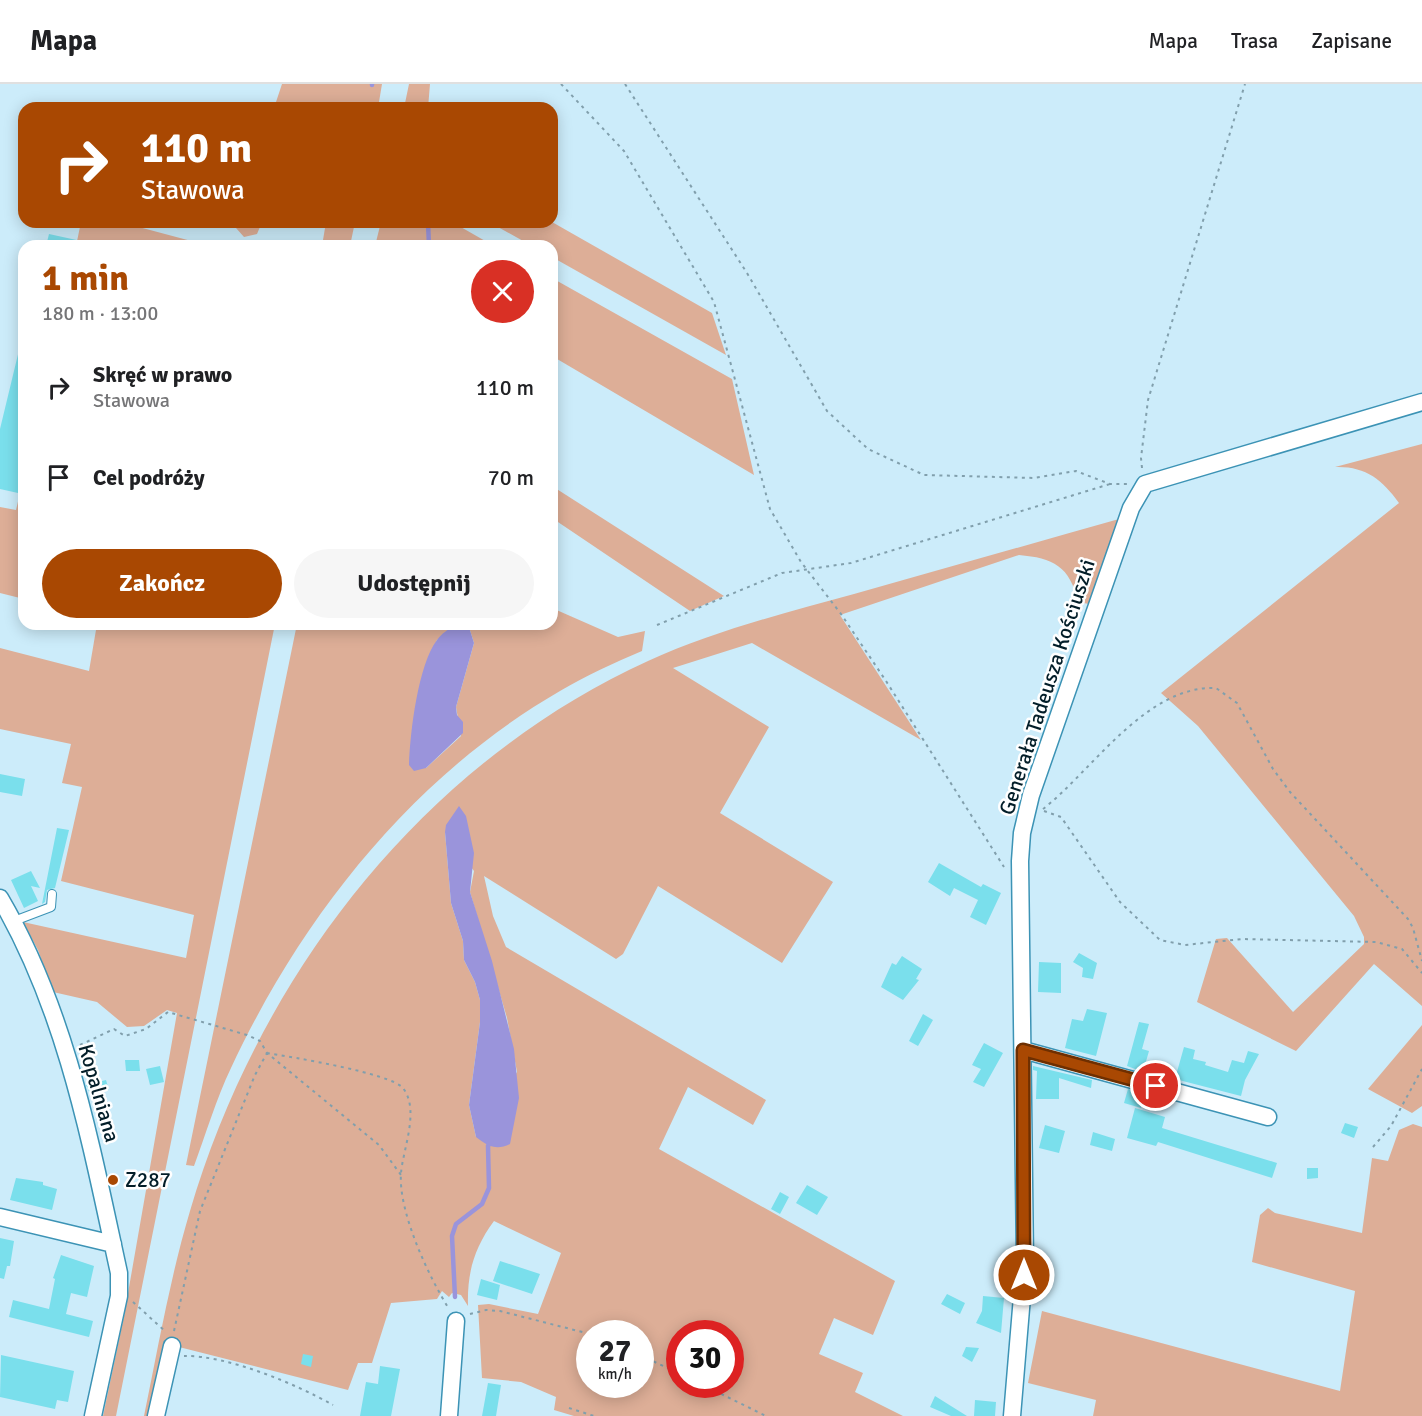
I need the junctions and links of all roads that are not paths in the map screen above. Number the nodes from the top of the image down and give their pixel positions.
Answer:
1 (1422, 402) edge
2 (52, 894) dead end
3 (0, 898) edge
4 (14, 921) junction
5 (1023, 1050) junction
6 (1268, 1117) dead end
7 (0, 1217) edge
8 (113, 1244) junction
9 (456, 1321) road end
10 (171, 1347) road end
11 (93, 1416) edge
12 (156, 1416) edge
13 (449, 1416) edge
14 (1012, 1416) edge

1 - 5 street, Generała Tadeusza Kościuszki
2 - 4 lane
3 - 4 street, Kopalniana
4 - 8 street, Kopalniana
5 - 6 street
5 - 14 street, Generała Tadeusza Kościuszki
7 - 8 street
8 - 11 street, Kopalniana
9 - 13 street
10 - 12 street

